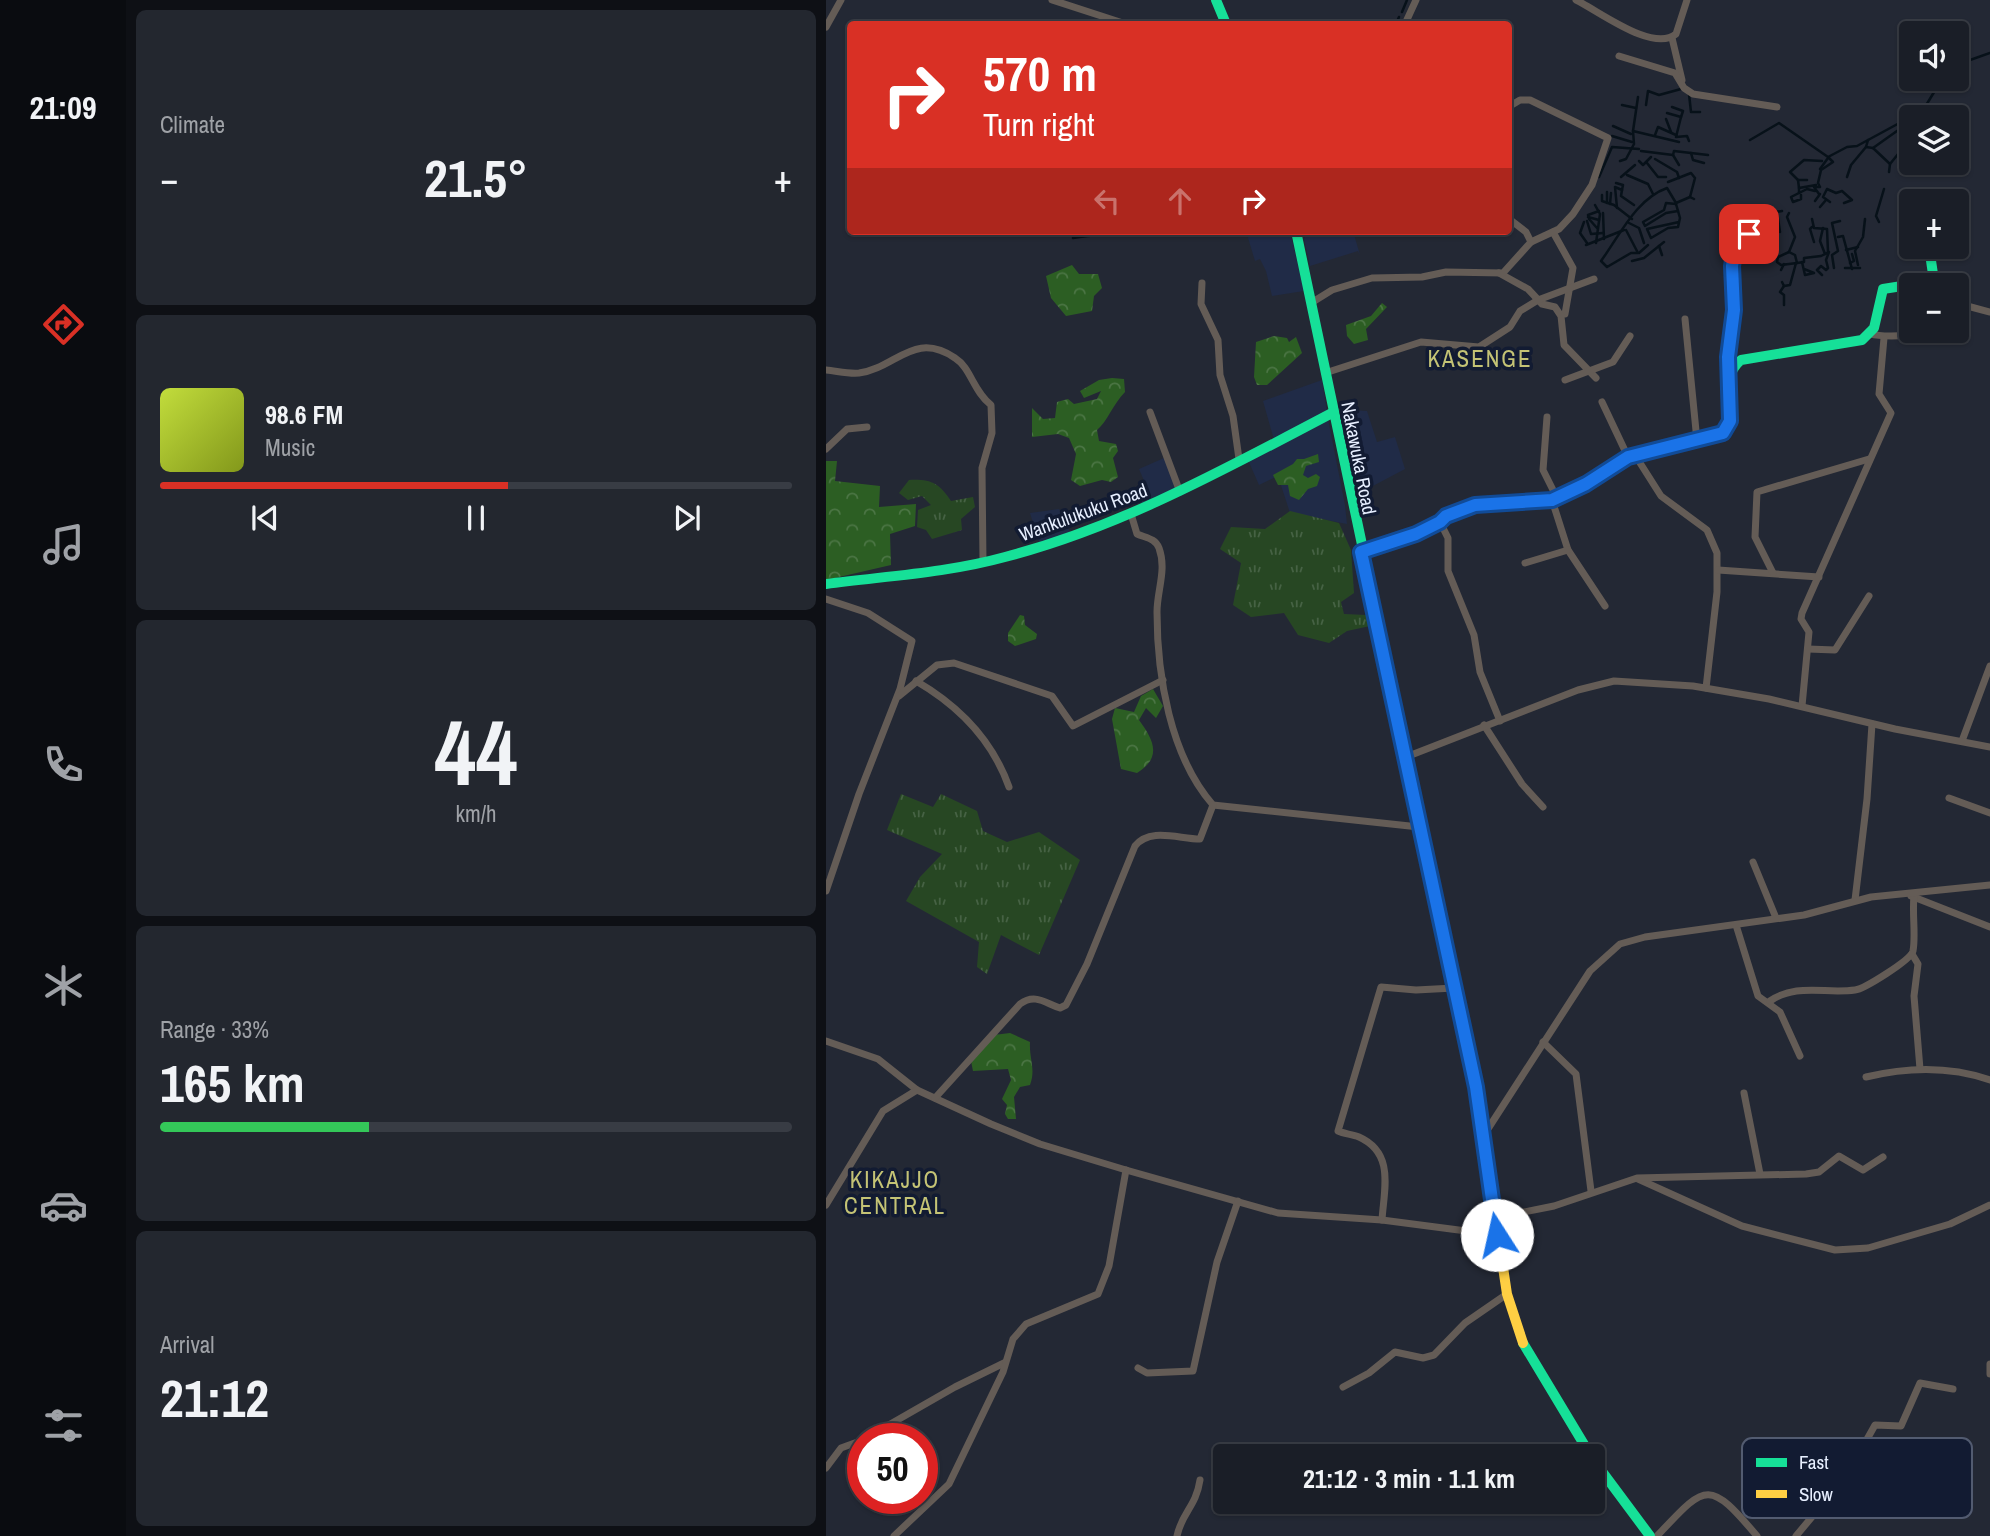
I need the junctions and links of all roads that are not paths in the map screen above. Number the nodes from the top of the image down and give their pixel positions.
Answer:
1 (841, 0) edge
2 (1052, 0) edge
3 (1216, 0) edge
4 (1416, 0) edge
5 (1576, 0) edge
6 (1687, 0) edge
7 (1115, 21) edge
8 (1225, 21) edge
9 (1406, 21) edge
10 (826, 27) edge
11 (1672, 38) junction
12 (1619, 56) dead end
13 (1684, 88) junction
14 (1512, 105) edge
15 (1777, 107) dead end
16 (1512, 221) edge
17 (1553, 232) junction
18 (1749, 234) dead end
19 (1299, 235) edge
20 (1531, 242) junction
21 (1931, 259) edge
22 (1498, 273) junction
23 (1594, 279) dead end
24 (1202, 283) dead end
25 (1570, 290) junction
26 (1538, 300) junction
27 (1311, 303) junction
28 (1969, 307) edge
29 (1990, 313) edge
30 (1564, 314) dead end
31 (1685, 319) dead end
32 (1871, 334) junction
33 (1899, 335) edge
34 (1630, 336) dead end
35 (1884, 338) junction
36 (826, 370) edge
37 (1728, 372) junction
38 (1325, 373) junction
39 (1596, 378) dead end
40 (1564, 380) dead end
41 (1602, 401) dead end
42 (1150, 412) dead end
43 (1332, 413) junction
44 (1547, 417) dead end
45 (867, 427) dead end
46 (1698, 440) junction
47 (826, 449) edge
48 (1631, 456) junction
49 (1239, 459) junction
50 (1869, 459) junction
51 (1180, 492) junction
52 (1554, 499) junction
53 (1131, 514) junction
54 (1440, 522) junction
55 (1568, 550) junction
56 (1361, 552) junction
57 (983, 562) junction
58 (1525, 564) dead end
59 (1718, 570) junction
60 (1773, 573) junction
61 (1819, 577) junction
62 (826, 584) edge
63 (1869, 596) dead end
64 (826, 599) edge
65 (1605, 606) dead end
66 (1808, 649) junction
67 (1990, 666) edge
68 (1163, 680) junction
69 (916, 681) junction
70 (1706, 688) junction
71 (897, 699) junction
72 (1802, 706) junction
73 (1500, 721) junction
74 (1872, 724) junction
75 (1484, 725) junction
76 (1962, 741) junction
77 (1990, 747) edge
78 (1406, 757) junction
79 (1009, 787) dead end
80 (1949, 798) dead end
81 (1213, 805) junction
82 (1543, 807) dead end
83 (1990, 813) edge
84 (1419, 827) junction
85 (1753, 862) dead end
86 (1990, 885) edge
87 (826, 891) edge
88 (1910, 896) junction
89 (1854, 900) junction
90 (1776, 918) junction
91 (1736, 925) junction
92 (1990, 927) edge
93 (1912, 954) junction
94 (1454, 988) junction
95 (1770, 1001) junction
96 (826, 1041) edge
97 (1543, 1042) junction
98 (1800, 1056) dead end
99 (1920, 1069) junction
100 (1867, 1077) dead end
101 (1990, 1080) edge
102 (917, 1090) junction
103 (1744, 1093) dead end
104 (935, 1098) junction
105 (1483, 1135) junction
106 (1883, 1157) dead end
107 (1126, 1170) junction
108 (1760, 1174) junction
109 (1637, 1178) junction
110 (1591, 1191) junction
111 (1238, 1201) junction
112 (826, 1205) edge
113 (1990, 1205) edge
114 (1494, 1218) junction
115 (1382, 1220) junction
116 (1497, 1235) junction
117 (1507, 1294) junction
118 (1004, 1363) junction
119 (1990, 1364) edge
120 (1138, 1368) dead end
121 (1990, 1374) edge
122 (1343, 1387) dead end
123 (1953, 1389) dead end
124 (891, 1423) edge
125 (1868, 1438) edge
126 (1584, 1444) edge
127 (847, 1446) edge
128 (826, 1468) edge
129 (1605, 1475) edge
130 (1200, 1480) dead end
131 (1811, 1518) edge
132 (894, 1536) edge
133 (1177, 1536) edge
134 (1650, 1536) edge
135 (1657, 1536) edge
136 (1757, 1536) edge
137 (1796, 1536) edge

1 - 10 street
2 - 7 street
3 - 8 main road
4 - 9 street
5 - 11 street
6 - 11 street
11 - 13 street
12 - 13 street
13 - 15 street
14 - 17 street
16 - 20 street
17 - 20 street
17 - 25 street
18 - 37 street
19 - 27 main road, Nakawuka Road
20 - 22 street
21 - 32 main road
22 - 26 street
22 - 27 street
23 - 25 street
24 - 49 street
25 - 26 street
25 - 30 street
26 - 38 street
26 - 39 street
27 - 38 main road, Nakawuka Road
28 - 29 street
31 - 46 street
32 - 35 street
32 - 37 main road
33 - 35 street
34 - 40 street
35 - 50 street
36 - 57 street
37 - 46 main road
38 - 43 main road, Nakawuka Road
41 - 48 street
42 - 51 street
43 - 49 main road, Wankulukuku Road
43 - 56 main road, Nakawuka Road
44 - 52 street
45 - 47 street
46 - 48 main road
48 - 52 main road
48 - 59 street
49 - 51 main road, Wankulukuku Road
50 - 60 street
50 - 61 street
51 - 53 main road, Wankulukuku Road
52 - 54 main road
52 - 55 street
53 - 57 main road, Wankulukuku Road
53 - 68 street
54 - 56 main road
54 - 73 street
55 - 58 street
55 - 65 street
56 - 78 main road, Nakawuka Road
57 - 62 main road, Wankulukuku Road
59 - 60 street
59 - 70 street
60 - 61 street
61 - 66 street
63 - 66 street
64 - 71 street
66 - 72 street
67 - 76 street
68 - 69 street
68 - 81 street
69 - 71 street
69 - 79 street
70 - 72 street
70 - 73 street
71 - 87 street
72 - 74 street
73 - 75 street
74 - 76 street
74 - 89 street
75 - 78 street
75 - 82 street
76 - 77 street
78 - 84 main road, Nakawuka Road
80 - 83 street
81 - 84 street
81 - 104 street
84 - 94 main road, Nakawuka Road
85 - 90 street
86 - 88 street
88 - 89 street
88 - 92 street
88 - 93 street
89 - 90 street
90 - 91 street
91 - 95 street
91 - 97 street
93 - 95 street
93 - 99 street
94 - 105 main road, Nakawuka Road
94 - 115 street
95 - 98 street
96 - 102 street
97 - 105 street
97 - 110 street
99 - 100 street
99 - 101 street
102 - 104 street
102 - 112 street
103 - 108 street
104 - 107 street
105 - 114 main road, Nakawuka Road
106 - 108 street
107 - 111 street
107 - 118 street
108 - 109 street
109 - 110 street
109 - 113 street
110 - 114 street
111 - 115 street
111 - 120 street
114 - 116 main road, Nakawuka Road
115 - 116 street
116 - 117 main road, Nakawuka Road
117 - 122 street
117 - 126 main road, Nakawuka Road
118 - 124 street
118 - 132 street
119 - 121 street
123 - 125 street
127 - 128 street
129 - 134 main road, Nakawuka Road
130 - 133 street
131 - 137 street
135 - 136 street

